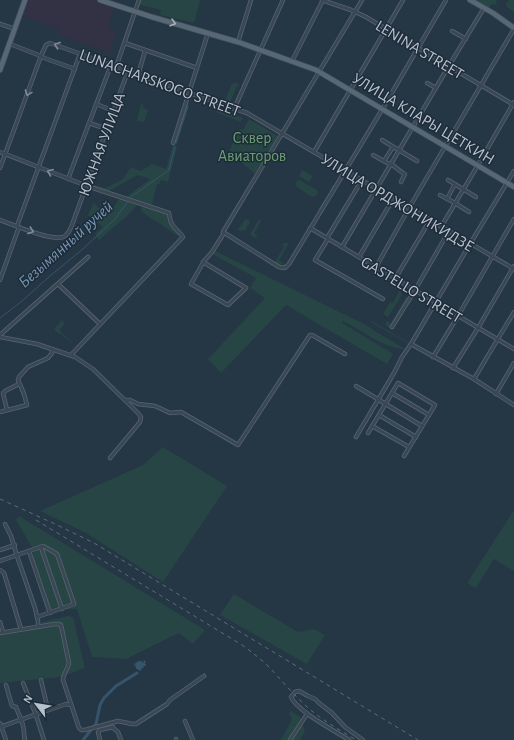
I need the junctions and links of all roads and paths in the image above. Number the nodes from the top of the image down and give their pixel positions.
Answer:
1 (25, 0) edge
2 (100, 0) edge
3 (139, 0) edge
4 (251, 0) edge
5 (283, 0) edge
6 (323, 0) edge
7 (362, 0) edge
8 (403, 0) edge
9 (446, 0) edge
10 (470, 0) edge
11 (484, 8) junction
12 (135, 12) junction
13 (355, 12) junction
14 (0, 24) edge
15 (514, 28) edge
16 (15, 29) junction
17 (387, 29) junction
18 (452, 31) dead end
19 (208, 33) junction
20 (466, 39) junction
21 (238, 42) junction
22 (10, 44) junction
23 (124, 44) junction
24 (418, 48) junction
25 (261, 50) junction
26 (145, 51) junction
27 (80, 54) junction
28 (41, 56) junction
29 (292, 61) junction
30 (111, 65) junction
31 (449, 66) junction
32 (116, 67) junction
33 (197, 68) junction
34 (75, 69) junction
35 (0, 70) edge
36 (128, 71) junction
37 (320, 72) junction
38 (138, 75) junction
39 (427, 83) dead end
40 (481, 85) junction
41 (436, 88) junction
42 (351, 90) junction
43 (188, 93) junction
44 (96, 104) junction
45 (514, 104) edge
46 (383, 108) junction
47 (234, 109) junction
48 (114, 111) junction
49 (89, 123) junction
50 (413, 127) junction
51 (107, 129) junction
52 (283, 134) junction
53 (382, 140) dead end
54 (173, 143) dead end
55 (445, 146) junction
56 (393, 147) junction
57 (399, 151) junction
58 (0, 152) edge
59 (314, 152) junction
60 (5, 154) junction
61 (373, 155) dead end
62 (384, 161) junction
63 (417, 161) dead end
64 (391, 164) junction
65 (478, 165) junction
66 (38, 167) junction
67 (0, 168) edge
68 (345, 170) junction
69 (514, 171) edge
70 (68, 179) junction
71 (362, 180) junction
72 (448, 180) dead end
73 (401, 182) dead end
74 (507, 183) junction
75 (455, 184) junction
76 (86, 186) junction
77 (514, 187) edge
78 (377, 189) junction
79 (463, 189) junction
80 (440, 195) dead end
81 (476, 197) dead end
82 (447, 198) junction
83 (393, 199) junction
84 (455, 203) junction
85 (409, 208) junction
86 (469, 212) dead end
87 (514, 219) edge
88 (0, 220) edge
89 (430, 220) junction
90 (18, 226) junction
91 (441, 227) junction
92 (310, 228) junction
93 (449, 231) junction
94 (224, 232) junction
95 (328, 239) junction
96 (470, 244) junction
97 (342, 247) junction
98 (88, 257) dead end
99 (359, 257) junction
100 (492, 257) junction
101 (203, 262) junction
102 (376, 267) junction
103 (514, 268) edge
104 (395, 279) junction
105 (0, 280) edge
106 (58, 284) junction
107 (415, 290) junction
108 (383, 299) dead end
109 (435, 302) junction
110 (514, 312) edge
111 (458, 316) junction
112 (100, 324) junction
113 (392, 327) dead end
114 (478, 328) junction
115 (0, 336) edge
116 (498, 340) junction
117 (411, 344) junction
118 (52, 349) junction
119 (514, 349) edge
120 (345, 354) dead end
121 (71, 355) junction
122 (433, 357) junction
123 (514, 363) edge
124 (453, 368) junction
125 (474, 379) junction
126 (19, 384) junction
127 (356, 386) dead end
128 (392, 393) junction
129 (496, 394) junction
130 (125, 400) junction
131 (379, 400) junction
132 (385, 404) junction
133 (514, 405) edge
134 (7, 410) junction
135 (0, 412) edge
136 (379, 415) junction
137 (428, 415) junction
138 (372, 426) junction
139 (422, 426) junction
140 (368, 433) dead end
141 (356, 437) dead end
142 (416, 437) junction
143 (409, 448) junction
144 (404, 456) dead end
145 (110, 458) dead end
146 (5, 524) dead end
147 (15, 545) junction
148 (42, 547) junction
149 (0, 550) edge
150 (29, 551) junction
151 (17, 556) junction
152 (0, 561) edge
153 (0, 570) edge
154 (62, 608) junction
155 (50, 613) junction
156 (37, 617) junction
157 (0, 622) edge
158 (38, 626) junction
159 (21, 629) junction
160 (2, 632) edge
161 (204, 676) dead end
162 (41, 680) dead end
163 (23, 683) dead end
164 (6, 685) dead end
165 (71, 706) junction
166 (48, 710) junction
167 (36, 714) junction
168 (307, 714) junction
169 (21, 720) junction
170 (185, 721) dead end
171 (110, 723) junction
172 (0, 725) edge
173 (113, 727) junction
174 (6, 740) edge
175 (25, 740) edge
176 (44, 740) edge
177 (100, 740) edge
178 (121, 740) edge
179 (193, 740) edge
180 (290, 740) edge
181 (349, 740) edge
182 (363, 740) edge

1 - 16 main road
2 - 12 main road, УЛИЦА КЛАРЫ ЦЕТКИН
3 - 12 street
4 - 21 street
5 - 25 street
6 - 13 street, LENINA STREET
6 - 29 street
7 - 13 street
8 - 17 street
9 - 24 street
10 - 11 main road
11 - 15 main road
11 - 20 street
12 -> 19 main road, УЛИЦА КЛАРЫ ЦЕТКИН
12 - 23 street
13 - 17 street, LENINA STREET
13 - 37 street
14 - 16 street
15 - 40 street
16 - 22 main road
17 - 24 street, LENINA STREET
17 - 42 street
18 - 20 street
19 - 21 main road, УЛИЦА КЛАРЫ ЦЕТКИН
19 - 33 street
20 - 31 street
21 - 25 main road, УЛИЦА КЛАРЫ ЦЕТКИН
22 - 28 street
22 - 35 main road
23 - 26 street
23 - 32 street
24 - 31 street, LENINA STREET
24 - 46 street
25 - 29 main road, УЛИЦА КЛАРЫ ЦЕТКИН
25 - 47 street
26 - 33 street
26 - 38 street
27 -> 28 street, LUNACHARSKOGO STREET
27 - 30 street, LUNACHARSKOGO STREET
27 - 34 street
28 - 34 street
28 -> 60 street
29 - 37 main road, УЛИЦА КЛАРЫ ЦЕТКИН
30 - 32 street, LUNACHARSKOGO STREET
30 - 44 street
31 - 40 street, LENINA STREET
31 - 41 street
32 - 36 street, LUNACHARSKOGO STREET
33 - 43 street
34 - 66 street
36 - 38 street, LUNACHARSKOGO STREET
36 - 48 street, ЮЖНАЯ УЛИЦА
37 - 42 main road, УЛИЦА КЛАРЫ ЦЕТКИН
37 - 52 street
38 - 43 street, LUNACHARSKOGO STREET
39 - 41 street
40 - 45 street, LENINA STREET
40 - 55 street
41 - 50 street
42 - 46 main road, УЛИЦА КЛАРЫ ЦЕТКИН
42 - 59 street
43 - 47 street, LUNACHARSKOGO STREET
43 - 54 street
44 - 48 street
44 - 49 street
45 - 65 street
46 - 50 main road, УЛИЦА КЛАРЫ ЦЕТКИН
46 - 68 street
47 - 52 street, LUNACHARSKOGO STREET
48 - 51 street, ЮЖНАЯ УЛИЦА
49 - 51 street
49 - 70 street
50 - 55 main road, УЛИЦА КЛАРЫ ЦЕТКИН
50 - 57 street
51 - 76 street, ЮЖНАЯ УЛИЦА
52 - 59 street, УЛИЦА ОРДЖОНИКИДЗЕ
52 - 94 street
53 - 56 street
55 - 65 main road, УЛИЦА КЛАРЫ ЦЕТКИН
55 - 85 street
56 - 57 street
56 - 62 street
57 - 63 street
57 - 64 street
58 - 60 street
59 - 68 street, УЛИЦА ОРДЖОНИКИДЗЕ
60 - 66 street
60 - 67 street
61 - 62 street
62 - 64 street
64 - 73 street
64 - 78 street
65 - 74 main road, УЛИЦА КЛАРЫ ЦЕТКИН
65 - 79 street
70 -> 66 street
66 - 90 street
68 - 71 street, УЛИЦА ОРДЖОНИКИДЗЕ
68 - 92 street
69 - 74 street
70 - 76 street
71 - 78 street, УЛИЦА ОРДЖОНИКИДЗЕ
71 - 95 street
72 - 75 street
74 - 77 main road, УЛИЦА КЛАРЫ ЦЕТКИН
74 - 96 street
75 - 79 street
75 - 82 street
90 -> 76 street, ЮЖНАЯ УЛИЦА
76 - 112 street
78 - 83 street, УЛИЦА ОРДЖОНИКИДЗЕ
78 - 97 street
79 - 81 street
79 - 84 street
80 - 82 street
82 - 84 street
83 - 85 street, УЛИЦА ОРДЖОНИКИДЗЕ
83 - 99 street
84 - 86 street
84 - 91 street
85 - 89 street, УЛИЦА ОРДЖОНИКИДЗЕ
85 - 102 street
87 - 100 street
88 - 90 street
89 - 91 street, УЛИЦА ОРДЖОНИКИДЗЕ
89 - 104 street
90 - 105 street
91 - 93 street, УЛИЦА ОРДЖОНИКИДЗЕ
92 - 94 street
92 - 95 street, GASTELLO STREET
93 - 96 street, УЛИЦА ОРДЖОНИКИДЗЕ
93 - 107 street
94 - 101 street
95 - 97 street, GASTELLO STREET
95 - 108 street
96 - 100 street, УЛИЦА ОРДЖОНИКИДЗЕ
96 - 109 street
97 - 99 street, GASTELLO STREET
98 - 106 street
99 - 102 street, GASTELLO STREET
100 - 103 street, УЛИЦА ОРДЖОНИКИДЗЕ
100 - 111 street
101 - 101 street
102 - 104 street, GASTELLO STREET
103 - 114 street
104 - 107 street, GASTELLO STREET
106 - 112 street
106 - 115 street
107 - 109 street, GASTELLO STREET
107 - 113 street
109 - 111 street, GASTELLO STREET
109 - 117 street
110 - 116 street
111 - 114 street, GASTELLO STREET
111 - 122 street
112 - 121 street
114 - 116 street, GASTELLO STREET
114 - 124 street
115 - 118 street
116 - 119 street, GASTELLO STREET
116 - 125 street
117 - 122 street
117 - 131 street
118 - 121 street
118 - 126 street
120 - 130 street
121 - 130 street
122 - 124 street
123 - 129 street
124 - 125 street
125 - 129 street
126 - 134 street
126 - 134 street
127 - 131 street
128 - 132 street
128 - 137 street
128 - 137 street
129 - 133 street
130 - 145 street
131 - 132 street
131 - 141 street
132 - 136 street
132 - 139 street
134 - 135 street
136 - 138 street
136 - 142 street
137 - 139 street
138 - 140 street
138 - 143 street
139 - 142 street
142 - 143 street
143 - 144 street
146 - 147 street
147 - 149 street
147 - 151 street
148 - 150 street
148 - 154 street
148 - 154 street
150 - 151 street
150 - 155 street
151 - 152 street
151 - 156 street
153 - 159 street
154 - 155 street
155 - 156 street
156 - 158 street
157 - 160 street
158 - 159 street
158 - 165 street
159 - 160 street
161 - 171 street
162 - 166 street
163 - 167 street
164 - 169 street
165 - 166 street
165 - 171 street
166 - 167 street
167 - 169 street
167 - 176 street
168 - 180 street
168 - 181 street
168 - 182 street
169 - 172 street
169 - 175 street
170 - 179 street
171 - 173 street
172 - 174 street
173 - 177 street
173 - 178 street

